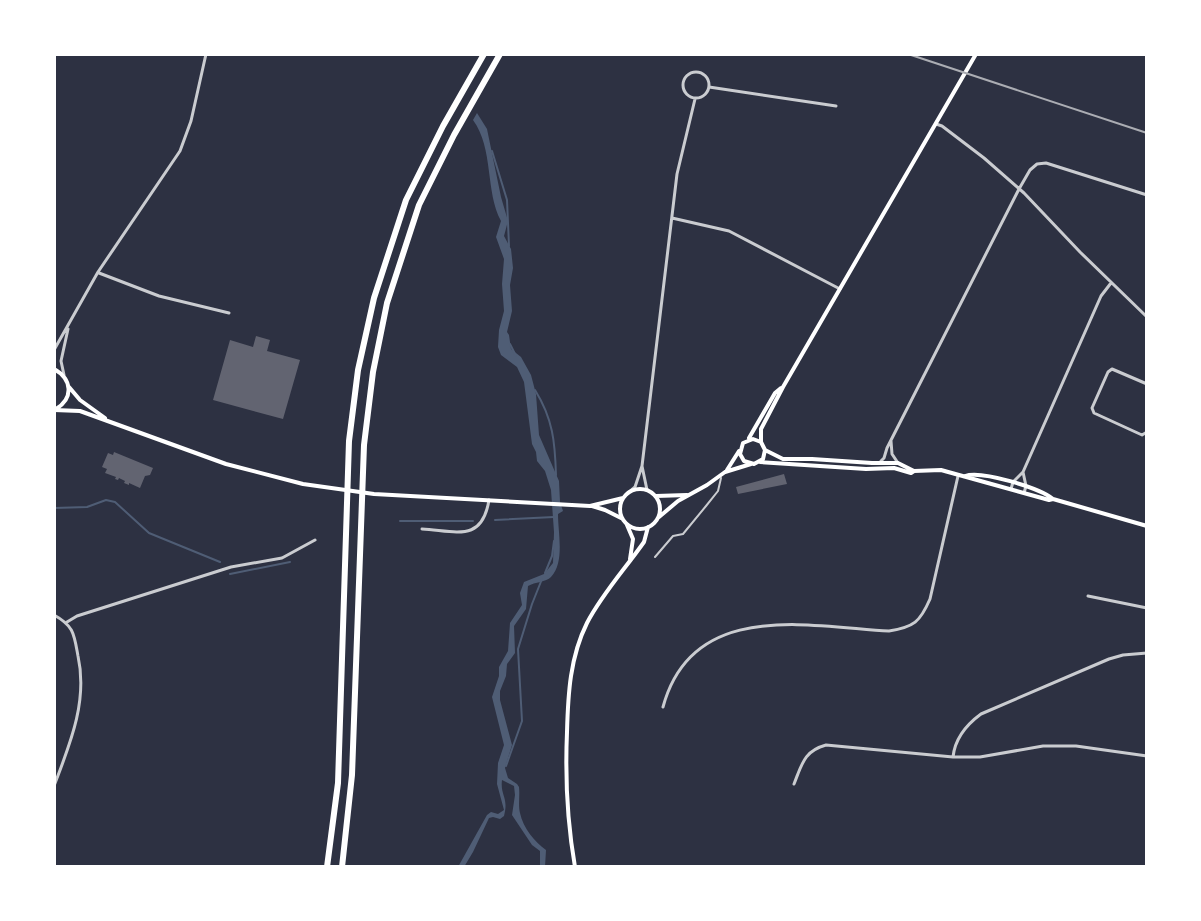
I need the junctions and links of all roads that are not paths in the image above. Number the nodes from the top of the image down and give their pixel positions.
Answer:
1 (206, 54) edge
2 (484, 54) edge
3 (500, 54) edge
4 (976, 54) edge
5 (709, 87) junction
6 (695, 99) junction
7 (836, 106) dead end
8 (936, 124) junction
9 (1019, 189) junction
10 (1147, 195) edge
11 (672, 218) junction
12 (98, 272) junction
13 (1111, 283) junction
14 (840, 289) junction
15 (229, 313) dead end
16 (1147, 317) edge
17 (69, 325) junction
18 (54, 350) edge
19 (54, 369) edge
20 (64, 375) junction
21 (1147, 384) edge
22 (69, 387) junction
23 (783, 387) junction
24 (54, 410) edge
25 (110, 422) junction
26 (1147, 432) edge
27 (745, 441) junction
28 (891, 441) junction
29 (761, 442) junction
30 (740, 450) junction
31 (765, 450) junction
32 (760, 462) junction
33 (812, 462) junction
34 (879, 463) junction
35 (898, 463) junction
36 (751, 464) junction
37 (847, 464) junction
38 (642, 466) junction
39 (914, 471) junction
40 (1023, 472) junction
41 (723, 473) junction
42 (958, 476) junction
43 (965, 477) junction
44 (1013, 482) junction
45 (1026, 486) junction
46 (1011, 489) junction
47 (647, 490) junction
48 (1024, 493) junction
49 (690, 494) junction
50 (625, 496) junction
51 (655, 496) junction
52 (1053, 499) junction
53 (489, 500) junction
54 (590, 506) junction
55 (658, 519) junction
56 (625, 522) junction
57 (1147, 526) edge
58 (648, 527) junction
59 (422, 529) dead end
60 (315, 540) dead end
61 (655, 557) dead end
62 (630, 561) junction
63 (1088, 596) dead end
64 (1147, 608) edge
65 (54, 615) edge
66 (67, 622) junction
67 (1147, 653) edge
68 (663, 707) dead end
69 (1147, 756) edge
70 (953, 757) junction
71 (794, 784) dead end
72 (54, 786) edge
73 (327, 867) edge
74 (342, 867) edge
75 (575, 867) edge

1 - 12 street
2 - 73 highway
3 - 74 highway
4 - 8 main road
5 - 6 street
5 - 6 street
5 - 7 street
6 - 11 street
8 - 9 street
8 - 14 main road
9 - 10 street
9 - 13 street
9 - 28 street
11 - 14 street
11 - 38 street
12 - 15 street
12 - 17 street
13 - 16 street
13 - 40 street
14 - 23 main road
17 - 18 street
17 - 20 street
19 - 20 main road
20 - 22 main road
21 - 26 street
22 - 24 main road
22 - 25 main road
23 - 27 main road
23 - 29 main road
24 - 25 main road
25 - 53 main road
27 - 29 main road
27 - 30 main road
28 - 34 street
28 - 35 street
29 - 31 main road
30 - 36 main road
30 - 41 main road
31 - 32 main road
31 - 33 main road
32 - 33 main road
32 - 36 main road
33 - 37 main road
34 - 35 main road
34 - 37 main road
35 - 39 main road
36 - 41 main road
37 - 39 main road
38 - 47 street
38 - 50 street
39 - 42 main road
40 - 44 street
40 - 45 street
41 - 49 main road
41 - 61 lane
42 - 43 main road
42 - 68 street
43 - 44 main road
43 - 46 main road
44 - 45 main road
44 - 46 street
45 - 48 street
45 - 52 main road
46 - 48 main road
47 - 50 main road
47 - 51 main road
48 - 52 main road
49 - 51 main road
49 - 55 main road
50 - 54 main road
50 - 56 main road
51 - 55 main road
52 - 57 main road
53 - 54 main road
53 - 59 street
54 - 56 main road
55 - 58 main road
56 - 58 main road
56 - 62 main road
58 - 62 main road
60 - 66 street
62 - 75 main road
63 - 64 street
65 - 66 street
66 - 72 street
67 - 70 street
69 - 70 street
70 - 71 street

